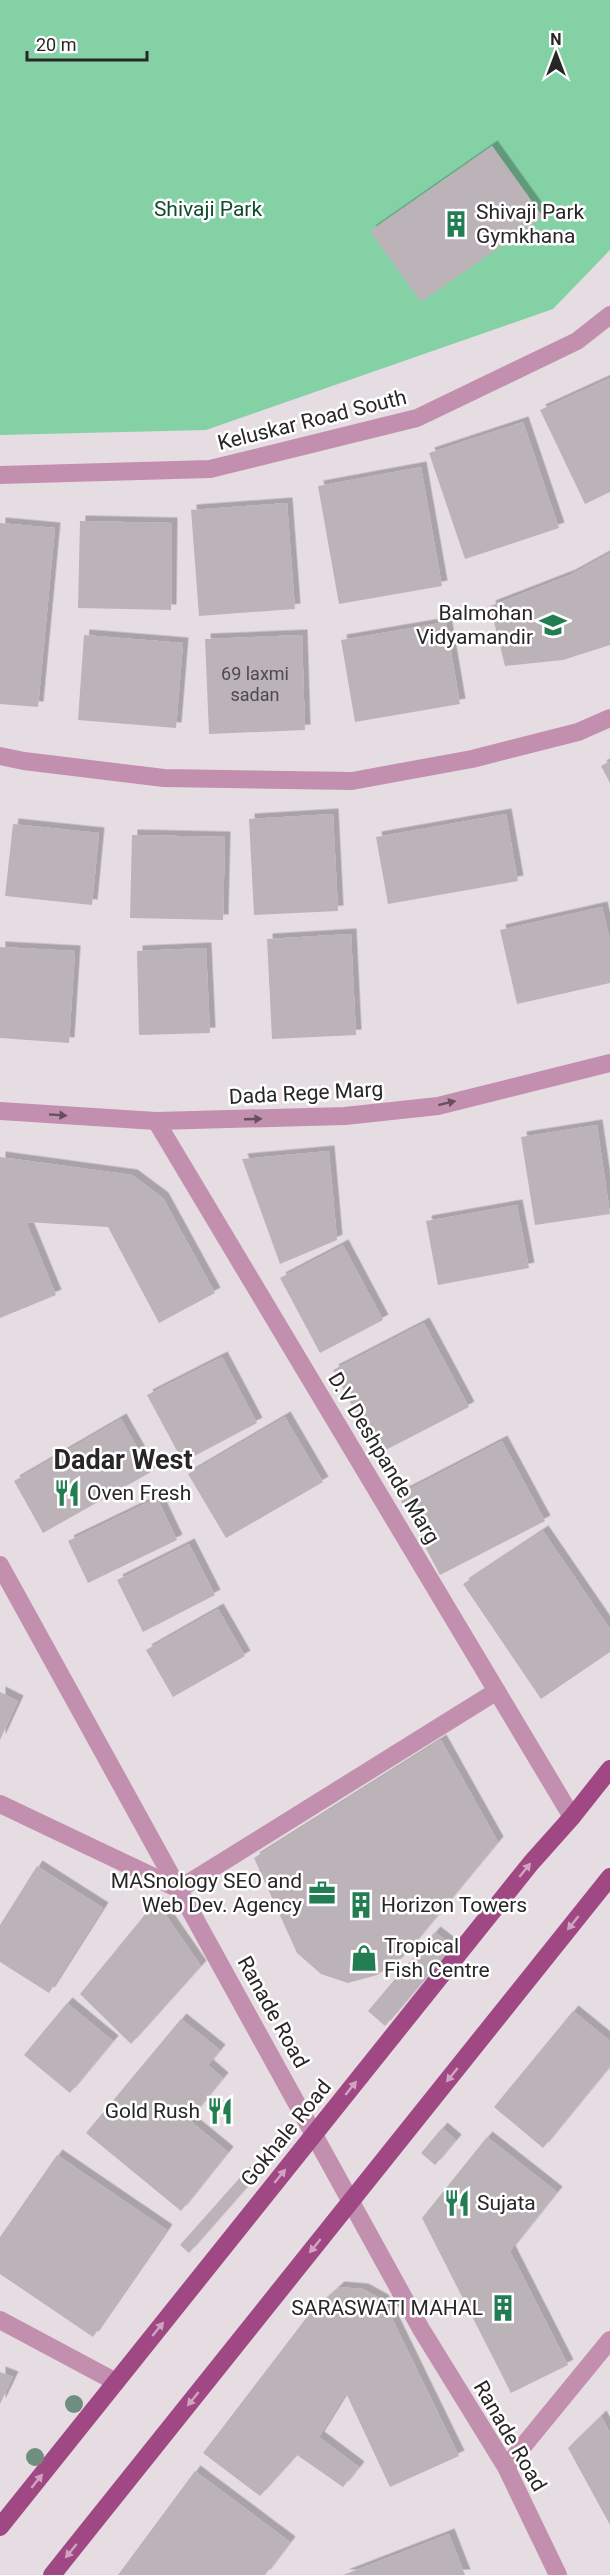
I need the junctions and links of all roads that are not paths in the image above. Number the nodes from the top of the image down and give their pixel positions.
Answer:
1 (610, 315) edge
2 (0, 475) edge
3 (610, 718) edge
4 (0, 756) edge
5 (610, 1063) edge
6 (0, 1111) edge
7 (156, 1122) junction
8 (0, 1565) edge
9 (497, 1691) junction
10 (610, 1769) edge
11 (0, 1804) edge
12 (572, 1817) junction
13 (610, 1877) edge
14 (179, 1889) junction
15 (314, 2134) junction
16 (351, 2200) junction
17 (0, 2320) edge
18 (610, 2340) edge
19 (116, 2382) junction
20 (506, 2467) junction
21 (0, 2527) edge
22 (52, 2575) edge
23 (558, 2575) edge

1 - 2 street, Keluskar Road South
3 - 4 street
7 -> 5 street, Dada Rege Marg
6 -> 7 street, Dada Rege Marg
7 - 9 street, D.V Deshpande Marg
8 - 14 street, Ranade Road
9 - 12 street, D.V Deshpande Marg
9 - 14 street
10 - 12 main road, Gokhale Road
11 - 14 street
15 -> 12 main road, Gokhale Road
13 -> 16 main road
14 - 15 street, Ranade Road
15 - 16 street, Ranade Road
19 -> 15 main road, Gokhale Road
16 - 20 street, Ranade Road
16 -> 22 main road
17 - 19 street
18 - 20 street
21 -> 19 main road, Gokhale Road
20 - 23 street, Ranade Road

